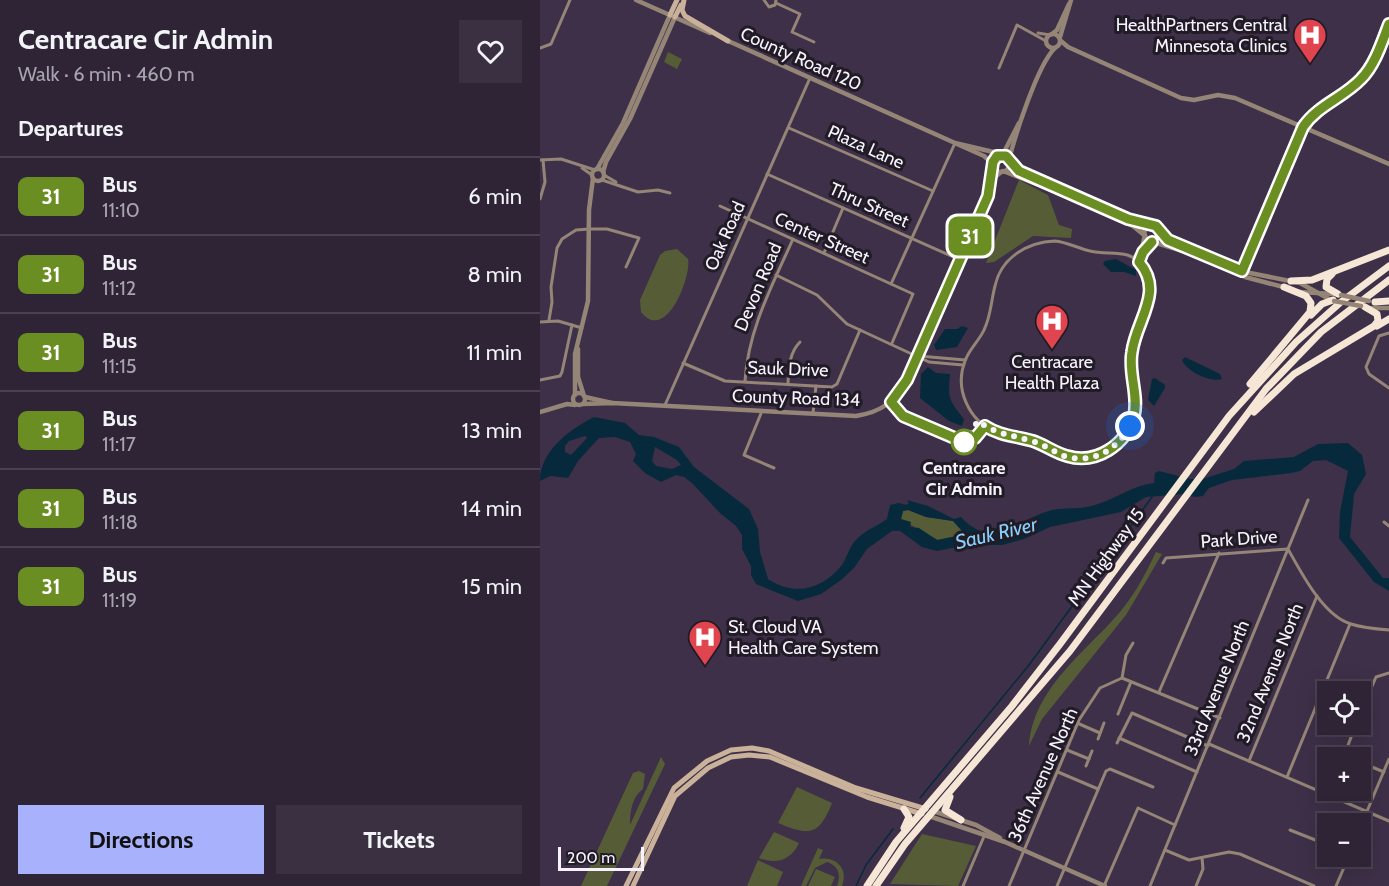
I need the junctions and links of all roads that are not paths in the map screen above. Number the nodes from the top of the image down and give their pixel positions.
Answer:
1 (570, 0) edge
2 (636, 0) edge
3 (677, 0) edge
4 (684, 0) edge
5 (764, 0) edge
6 (776, 1) edge
7 (1070, 2) edge
8 (672, 16) junction
9 (1389, 24) edge
10 (1030, 31) junction
11 (1050, 35) junction
12 (1060, 40) junction
13 (728, 41) junction
14 (814, 42) dead end
15 (1046, 42) junction
16 (540, 48) edge
17 (1054, 49) junction
18 (1091, 59) junction
19 (999, 68) dead end
20 (1041, 70) junction
21 (811, 77) junction
22 (1020, 120) junction
23 (788, 127) junction
24 (1303, 127) junction
25 (955, 142) junction
26 (1002, 154) junction
27 (542, 159) edge
28 (1009, 159) junction
29 (993, 164) junction
30 (1389, 164) edge
31 (1002, 172) junction
32 (767, 174) junction
33 (598, 175) junction
34 (933, 191) junction
35 (670, 193) dead end
36 (988, 196) junction
37 (540, 198) edge
38 (720, 206) dead end
39 (844, 208) junction
40 (748, 219) junction
41 (1152, 225) junction
42 (589, 229) junction
43 (1160, 231) junction
44 (1144, 235) junction
45 (912, 238) junction
46 (793, 239) junction
47 (1153, 242) junction
48 (1389, 250) edge
49 (824, 253) junction
50 (1134, 257) junction
51 (960, 259) junction
52 (1139, 262) junction
53 (1389, 266) edge
54 (626, 267) dead end
55 (1342, 269) junction
56 (1242, 271) junction
57 (776, 275) junction
58 (1389, 280) edge
59 (1291, 281) junction
60 (891, 284) junction
61 (1284, 287) junction
62 (1315, 292) junction
63 (1337, 298) junction
64 (1389, 301) edge
65 (1368, 304) junction
66 (1389, 308) edge
67 (1389, 319) edge
68 (549, 320) junction
69 (1304, 321) junction
70 (540, 322) edge
71 (572, 325) junction
72 (582, 328) junction
73 (1372, 328) junction
74 (860, 330) junction
75 (1389, 333) edge
76 (580, 338) junction
77 (800, 342) dead end
78 (892, 344) junction
79 (917, 356) junction
80 (964, 362) junction
81 (683, 363) junction
82 (540, 380) edge
83 (745, 381) junction
84 (788, 383) junction
85 (816, 386) junction
86 (1389, 388) edge
87 (574, 396) junction
88 (584, 396) junction
89 (612, 403) junction
90 (580, 404) junction
91 (665, 405) junction
92 (762, 411) junction
93 (541, 412) edge
94 (813, 413) junction
95 (1227, 418) junction
96 (1213, 459) junction
97 (774, 468) dead end
98 (1308, 500) dead end
99 (1384, 522) dead end
100 (1389, 526) edge
101 (1288, 549) junction
102 (1219, 553) junction
103 (1163, 563) dead end
104 (1317, 596) junction
105 (1350, 624) junction
106 (1389, 630) edge
107 (1132, 643) dead end
108 (1389, 673) edge
109 (1122, 678) junction
110 (1131, 682) junction
111 (1371, 689) edge
112 (1159, 692) junction
113 (1118, 714) dead end
114 (1220, 718) junction
115 (1077, 723) junction
116 (1104, 723) dead end
117 (1100, 733) junction
118 (1119, 738) junction
119 (1098, 739) dead end
120 (1117, 743) dead end
121 (1209, 745) junction
122 (1066, 750) junction
123 (1092, 751) dead end
124 (980, 757) junction
125 (1089, 759) junction
126 (1389, 759) edge
127 (1249, 761) junction
128 (1086, 766) dead end
129 (1371, 767) edge
130 (1058, 771) junction
131 (1197, 772) junction
132 (1384, 772) junction
133 (1287, 777) junction
134 (828, 779) junction
135 (682, 784) junction
136 (1153, 788) dead end
137 (1098, 789) junction
138 (904, 809) junction
139 (1367, 812) junction
140 (927, 813) junction
141 (961, 820) junction
142 (1389, 821) edge
143 (1175, 825) junction
144 (1290, 830) dead end
145 (986, 832) junction
146 (1317, 841) edge
147 (896, 842) junction
148 (1024, 850) junction
149 (1165, 850) junction
150 (1202, 858) junction
151 (1344, 867) edge
152 (1064, 868) junction
153 (626, 886) edge
154 (633, 886) edge
155 (867, 886) edge
156 (876, 886) edge
157 (963, 886) edge
158 (1009, 886) edge
159 (1057, 886) edge
160 (1104, 886) edge
161 (1150, 886) edge
162 (1196, 886) edge
163 (1314, 886) edge
164 (1336, 886) edge

1 - 16 street
2 - 8 street, County Road 120
3 - 8 main road
4 - 8 main road
4 - 13 main road
5 - 6 street
6 - 14 street
7 - 11 street
7 - 12 street
8 - 13 street, County Road 120
8 - 33 street
9 - 24 street
10 - 11 street
10 - 15 street
10 - 19 street
11 - 12 street
11 - 15 street
12 - 17 street
12 - 18 street
13 - 21 street, County Road 120
15 - 17 street
15 - 20 street
17 - 18 street
17 - 20 street
18 - 24 street
20 - 22 street
21 - 23 street, Oak Road
21 - 25 street, County Road 120
22 - 26 street
22 - 28 street
23 - 32 street, Oak Road
23 - 34 street, Plaza Lane
24 - 30 street
24 - 56 street
25 - 26 street, County Road 120
25 - 29 street, County Road 120
25 - 34 street
26 - 28 street
26 - 29 street
27 - 33 street
27 - 37 street
28 - 31 street
28 - 41 street
29 - 31 street
29 - 36 street, County Road 134
31 - 36 street, County Road 134
31 - 44 street
32 - 39 street, Thru Street
32 - 40 street, Oak Road
33 - 35 street
33 - 42 street
34 - 45 street
36 - 51 street, County Road 134
38 - 40 street, Center Street
39 - 45 street, Thru Street
39 - 49 street
40 - 46 street, Center Street
40 - 81 street, Oak Road
41 - 43 street
41 - 44 street
42 - 54 street
42 - 68 street
42 - 72 street
43 - 47 street
43 - 56 street
44 - 47 street
44 - 50 street
45 - 51 street, Thru Street
45 - 60 street
46 - 49 street, Center Street
46 - 57 street, Devon Road
47 - 52 street
47 - 61 street
48 - 55 highway
49 - 60 street, Center Street
50 - 52 street
50 - 80 street
51 - 79 street, County Road 134
52 - 80 street
53 - 95 highway, MN Highway 15
55 - 59 highway
55 - 63 highway
56 - 59 street
57 - 74 street
57 - 83 street, Devon Road
58 - 96 highway, MN Highway 15
59 - 62 street
60 - 78 street, Center Street
61 - 62 street
61 - 69 highway
62 - 63 street
63 - 65 street, bridge
63 - 65 street, bridge
63 - 69 highway
64 - 65 highway
65 - 66 street
65 - 66 street
65 - 73 highway
67 - 73 highway
68 - 70 street
68 - 71 street
69 - 95 highway
71 - 72 street
71 - 82 street
72 - 76 street
73 - 96 highway
74 - 78 street
74 - 85 street, Sauk Drive
75 - 86 street
76 - 87 street
76 - 88 street
77 - 84 street
78 - 79 street
79 - 80 street
79 - 94 street, County Road 134
81 - 83 street, Sauk Drive
81 - 91 street, Oak Road
83 - 84 street, Sauk Drive
84 - 85 street, Sauk Drive
85 - 94 street
87 - 88 street, County Road 134
87 - 90 street
87 - 93 street, County Road 134
88 - 89 street, County Road 134
88 - 90 street
89 - 90 street, County Road 134
89 - 91 street, County Road 134
90 - 93 street, County Road 134
91 - 92 street, County Road 134
92 - 94 street, County Road 134
92 - 97 street
95 - 140 highway, MN Highway 15
96 - 124 highway, MN Highway 15
98 - 101 street, 33rd Avenue North
99 - 100 street
101 - 102 street, Park Drive
101 - 104 street, Park Drive
101 - 114 street, 33rd Avenue North
102 - 103 street, Park Drive
102 - 112 street
104 - 105 street, Park Drive
104 - 127 street, 32nd Avenue North
105 - 106 street, Park Drive
105 - 133 street
107 - 109 street
108 - 111 street
109 - 110 street
109 - 115 street, 36th Avenue North
110 - 112 street
110 - 113 street
112 - 114 street
114 - 121 street, 33rd Avenue North
115 - 117 street
115 - 122 street, 36th Avenue North
116 - 117 street
117 - 119 street
118 - 120 street
118 - 121 street
118 - 131 street
121 - 127 street
121 - 131 street, 33rd Avenue North
122 - 125 street
122 - 130 street, 36th Avenue North
123 - 125 street
124 - 140 highway, MN Highway 15
124 - 141 highway
125 - 128 street
126 - 132 street
127 - 133 street
129 - 132 street
130 - 137 street
130 - 148 street, 36th Avenue North
131 - 143 street, 33rd Avenue North
132 - 139 street
133 - 139 street
134 - 135 main road
134 - 138 main road
134 - 140 main road
135 - 153 main road
135 - 154 main road
136 - 137 street
137 - 152 street
138 - 140 main road
138 - 147 highway
139 - 142 street
140 - 141 street
140 - 145 street
140 - 147 highway, MN Highway 15
140 - 156 highway, MN Highway 15
141 - 145 street
143 - 149 street, 33rd Avenue North
143 - 160 street
144 - 146 street
145 - 148 street
145 - 157 street
147 - 155 highway, MN Highway 15
148 - 152 street
148 - 158 street, 36th Avenue North
149 - 150 street
149 - 161 street, 33rd Avenue North
150 - 162 street
150 - 163 street
151 - 164 street
152 - 159 street
152 - 160 street

